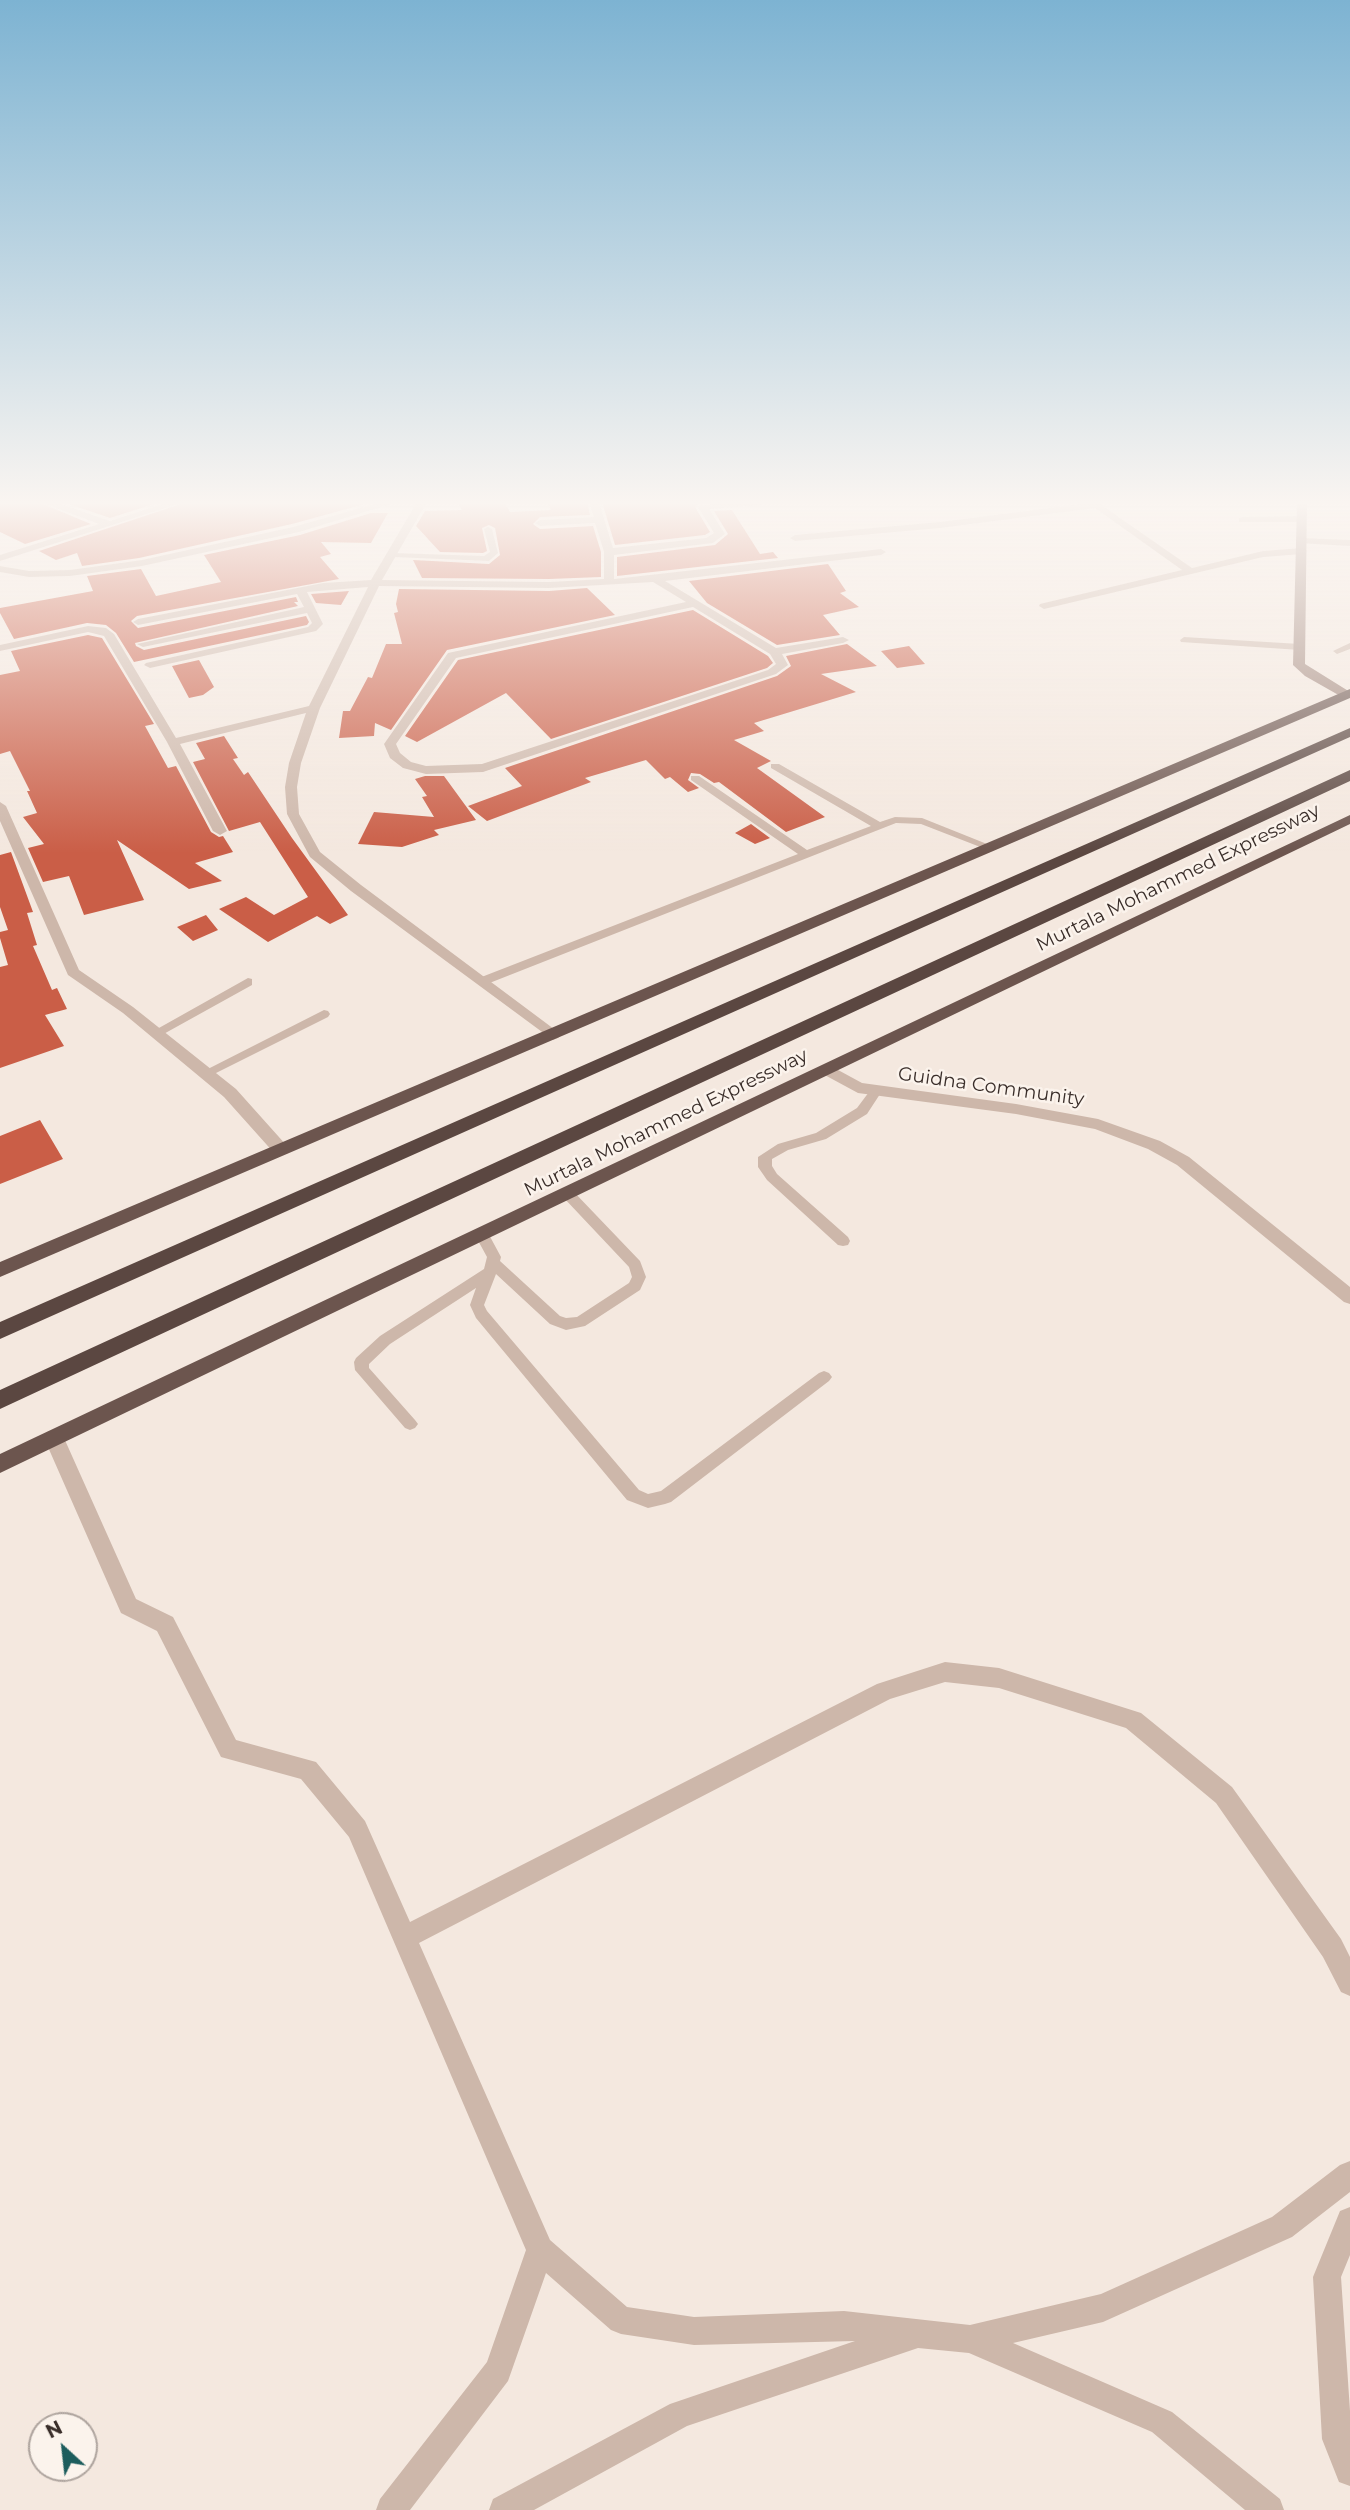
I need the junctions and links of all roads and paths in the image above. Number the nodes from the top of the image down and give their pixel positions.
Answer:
1 (153, 619) edge
2 (184, 619) edge
3 (263, 619) edge
4 (315, 619) edge
5 (357, 619) edge
6 (620, 619) edge
7 (719, 619) edge
8 (1301, 619) edge
9 (138, 622) dead end
10 (194, 634) junction
11 (1184, 639) dead end
12 (843, 640) dead end
13 (143, 644) dead end
14 (1350, 646) edge
15 (1300, 647) junction
16 (0, 648) edge
17 (1337, 651) dead end
18 (774, 652) junction
19 (206, 653) junction
20 (150, 665) dead end
21 (1348, 694) edge
22 (314, 708) junction
23 (1350, 732) edge
24 (173, 742) junction
25 (775, 765) dead end
26 (1350, 775) edge
27 (695, 778) dead end
28 (0, 806) edge
29 (1350, 819) edge
30 (880, 826) junction
31 (220, 831) dead end
32 (992, 848) junction
33 (807, 855) junction
34 (483, 981) junction
35 (248, 982) dead end
36 (324, 1014) dead end
37 (156, 1033) junction
38 (554, 1035) junction
39 (827, 1069) junction
40 (206, 1073) junction
41 (876, 1091) junction
42 (281, 1150) junction
43 (568, 1194) junction
44 (481, 1235) junction
45 (843, 1241) dead end
46 (493, 1267) junction
47 (0, 1270) edge
48 (1350, 1297) edge
49 (0, 1331) edge
50 (824, 1377) dead end
51 (0, 1401) edge
52 (410, 1423) dead end
53 (54, 1438) junction
54 (0, 1464) edge
55 (404, 1938) junction
56 (1350, 1983) edge
57 (1350, 2175) edge
58 (1350, 2221) edge
59 (540, 2250) junction
60 (918, 2333) junction
61 (970, 2339) junction
62 (1350, 2471) edge
63 (391, 2510) edge
64 (504, 2510) edge
65 (1269, 2510) edge

1 - 9 street
2 - 10 street
3 - 10 street
4 - 19 street
5 - 22 street
6 - 18 street
7 - 18 street
8 - 15 main road
10 - 13 street
10 - 19 street
11 - 15 lane
12 - 18 street
14 - 17 lane
15 - 21 main road
16 - 24 street
19 - 20 street
21 - 32 highway
22 - 24 street
22 - 34 street
23 - 49 highway
24 - 31 street
25 - 30 lane
26 - 51 highway, Murtala Mohammed Expressway
27 - 33 lane
28 - 37 street
29 - 39 highway, Murtala Mohammed Expressway
30 - 32 lane
30 - 33 lane
32 - 38 highway
33 - 34 lane
34 - 38 street
35 - 37 lane
36 - 40 lane
37 - 40 street
38 - 42 highway
39 - 41 street, Guidna Community
39 - 43 highway, Murtala Mohammed Expressway
40 - 42 street
41 - 45 lane
41 - 48 street, Guidna Community
42 - 47 highway
43 - 44 highway, Murtala Mohammed Expressway
43 - 46 lane
44 - 46 lane
44 - 53 highway, Murtala Mohammed Expressway
46 - 50 lane
46 - 52 lane
53 - 54 highway, Murtala Mohammed Expressway
53 - 55 street
55 - 56 street
55 - 59 street
57 - 61 street
58 - 62 street
59 - 60 street
59 - 63 street
60 - 61 street
60 - 64 street
61 - 65 street

